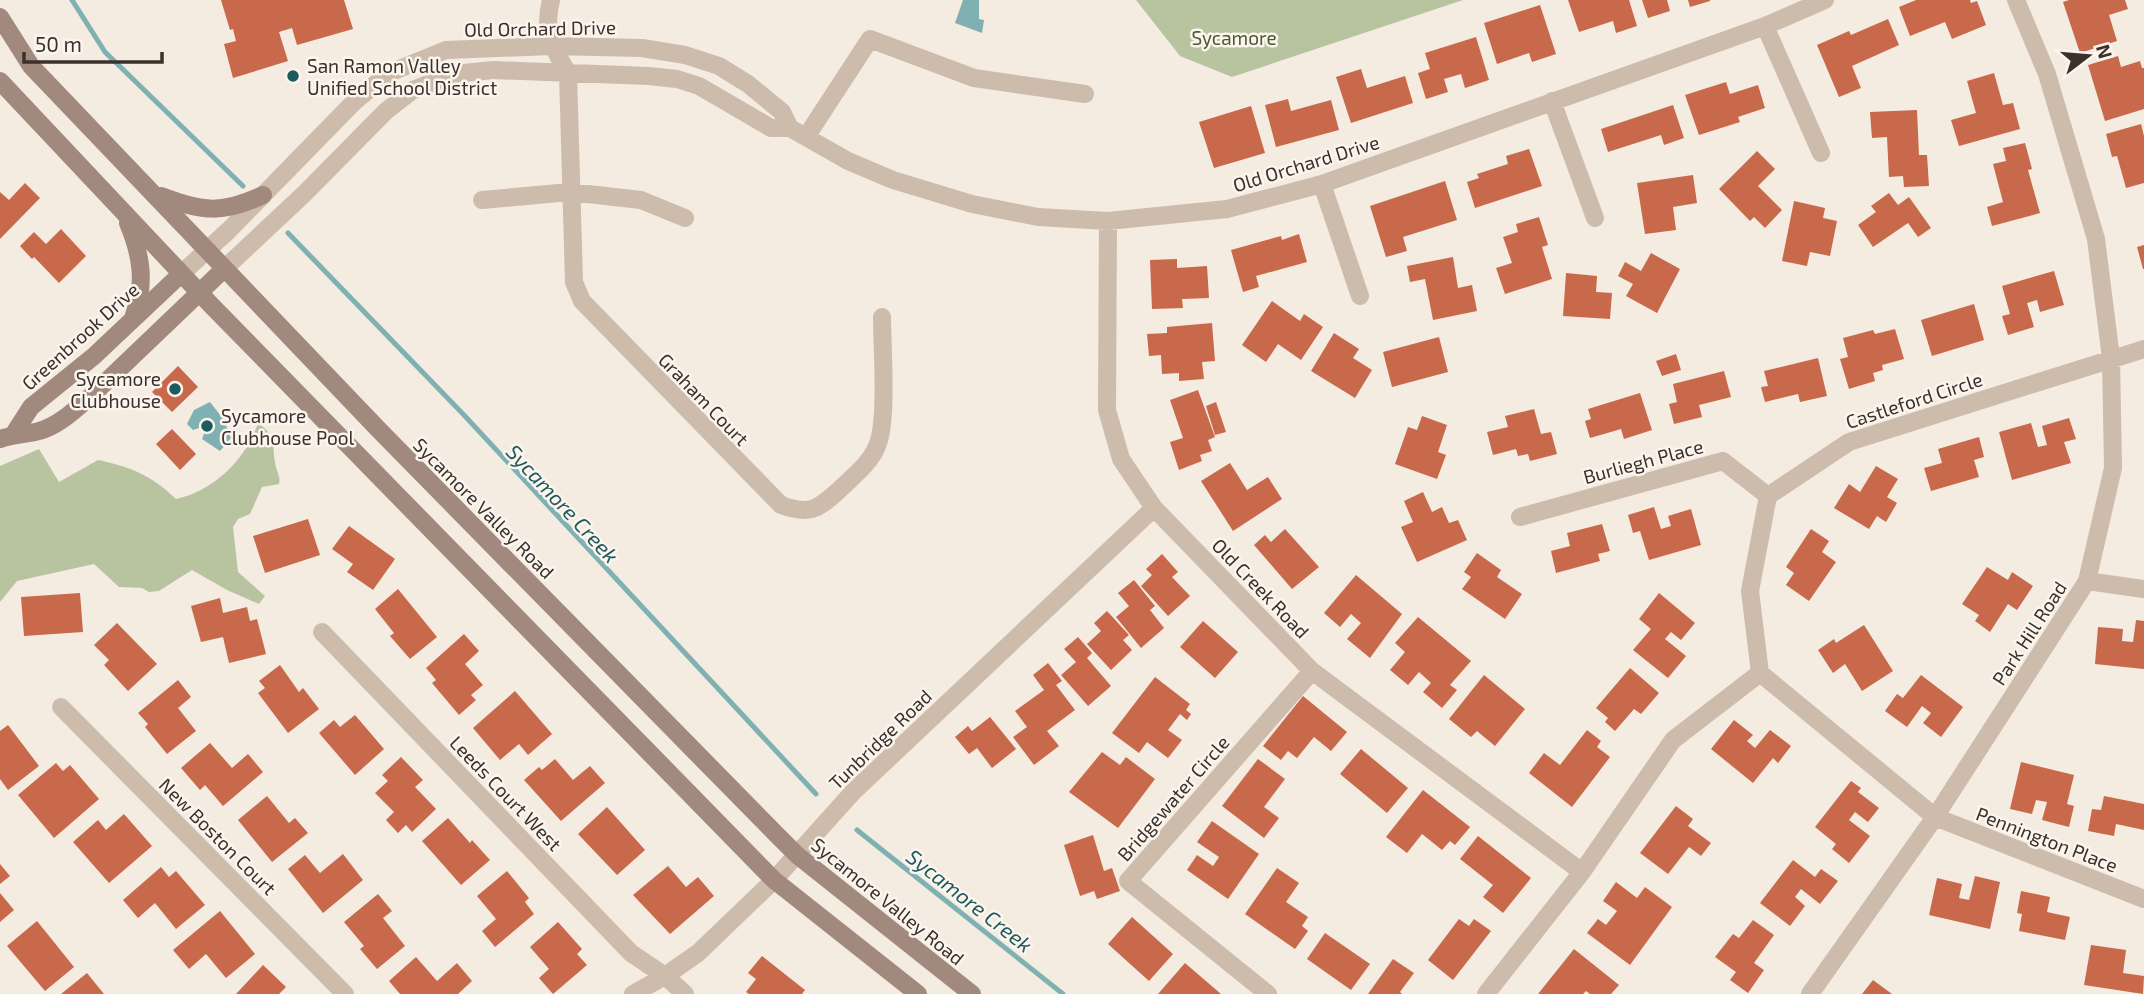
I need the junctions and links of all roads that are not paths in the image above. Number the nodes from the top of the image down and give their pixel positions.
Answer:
1 (551, 0) edge
2 (1825, 0) edge
3 (2016, 0) edge
4 (0, 17) edge
5 (1765, 26) junction
6 (551, 46) junction
7 (568, 74) junction
8 (0, 81) edge
9 (1085, 94) dead end
10 (1552, 101) junction
11 (798, 132) junction
12 (1821, 153) dead end
13 (1322, 184) junction
14 (570, 192) junction
15 (154, 194) junction
16 (263, 195) junction
17 (482, 200) dead end
18 (124, 214) junction
19 (685, 218) dead end
20 (1595, 218) dead end
21 (1108, 221) junction
22 (207, 250) junction
23 (224, 269) junction
24 (181, 274) junction
25 (199, 292) junction
26 (1360, 296) dead end
27 (882, 317) dead end
28 (132, 321) junction
29 (2144, 349) edge
30 (2111, 358) junction
31 (6, 437) edge
32 (1768, 496) junction
33 (1154, 508) junction
34 (1520, 517) dead end
35 (2087, 581) junction
36 (2144, 589) edge
37 (322, 632) dead end
38 (1312, 671) junction
39 (1760, 673) junction
40 (61, 707) dead end
41 (1935, 817) junction
42 (797, 855) junction
43 (1582, 872) junction
44 (774, 880) junction
45 (2144, 899) edge
46 (665, 976) junction
47 (345, 994) edge
48 (633, 994) edge
49 (685, 994) edge
50 (918, 994) edge
51 (972, 994) edge
52 (1268, 994) edge
53 (1486, 994) edge
54 (1810, 994) edge

1 - 6 street
2 - 5 street, Old Orchard Drive
3 - 30 street, Park Hill Road
4 - 15 main road, Sycamore Valley Road
5 - 10 street, Old Orchard Drive
5 - 12 street
6 - 7 street
6 - 11 street, Old Orchard Drive
6 - 16 street, Old Orchard Drive
7 - 11 street, Old Orchard Drive
7 - 14 street, Graham Court
7 - 23 street, Old Orchard Drive
8 - 18 main road
9 - 11 street
10 - 13 street, Old Orchard Drive
10 - 20 street
11 - 21 street, Old Orchard Drive
13 - 21 street, Old Orchard Drive
13 - 26 street
14 - 17 street
14 - 19 street
14 - 27 street, Graham Court
15 - 16 main road
15 - 22 main road, Sycamore Valley Road
16 - 22 street, Old Orchard Drive
18 - 24 main road
18 - 28 main road
21 - 33 street, Old Creek Road
22 - 23 main road, Sycamore Valley Road
22 - 24 street, Old Orchard Drive
23 - 25 main road, Greenbrook Drive
23 - 42 main road, Sycamore Valley Road
24 - 25 main road
24 - 28 main road, Greenbrook Drive
25 - 31 main road, Greenbrook Drive
25 - 44 main road
28 - 31 main road, Greenbrook Drive
29 - 30 street, Castleford Circle
30 - 32 street, Castleford Circle
30 - 35 street, Park Hill Road
32 - 34 street, Burliegh Place
32 - 39 street
33 - 38 street, Old Creek Road
33 - 42 street, Tunbridge Road
35 - 36 street
35 - 41 street, Park Hill Road
37 - 46 street, Leeds Court West
38 - 43 street, Old Creek Road
38 - 52 street, Bridgewater Circle
39 - 41 street
39 - 43 street
40 - 47 street, New Boston Court
41 - 45 street, Pennington Place
41 - 54 street, Park Hill Road
42 - 44 street, Tunbridge Road
42 - 51 main road, Sycamore Valley Road
43 - 53 street
44 - 46 street, Tunbridge Road
44 - 50 main road
46 - 48 street, Tunbridge Road
46 - 49 street, Leeds Court West

